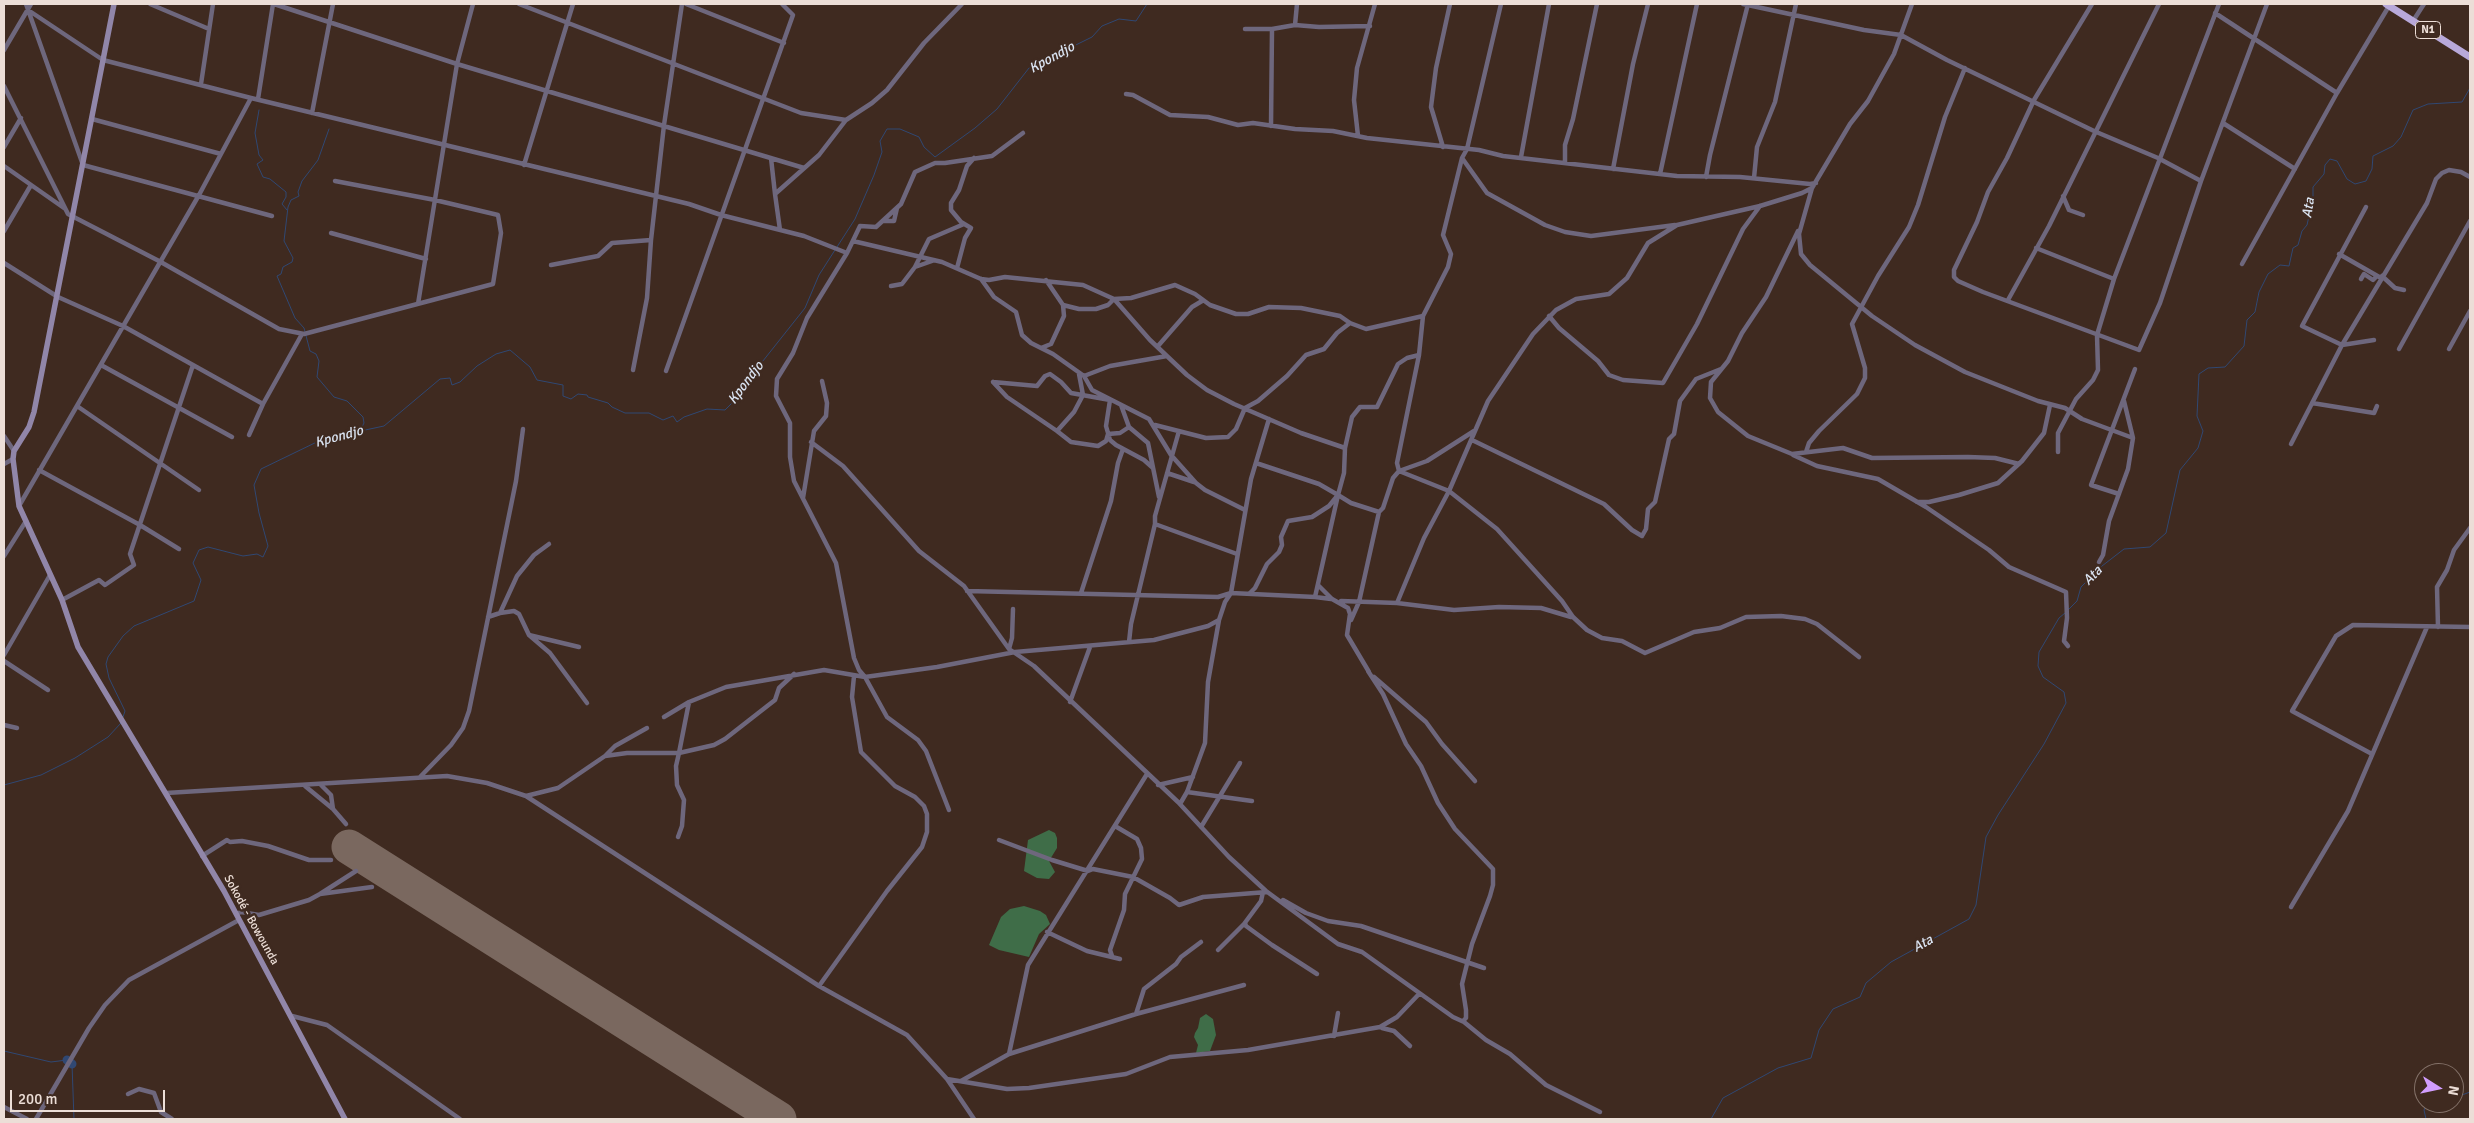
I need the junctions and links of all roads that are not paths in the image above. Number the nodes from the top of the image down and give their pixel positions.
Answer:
1 (26, 4) edge
2 (31, 4) edge
3 (114, 4) edge
4 (150, 4) edge
5 (213, 4) edge
6 (274, 4) edge
7 (333, 4) edge
8 (473, 4) edge
9 (519, 4) edge
10 (573, 4) edge
11 (682, 4) edge
12 (686, 4) edge
13 (782, 4) edge
14 (962, 4) edge
15 (1296, 4) edge
16 (1375, 4) edge
17 (1450, 4) edge
18 (1501, 4) edge
19 (1549, 4) edge
20 (1597, 4) edge
21 (1648, 4) edge
22 (1697, 4) edge
23 (1746, 4) edge
24 (1796, 4) edge
25 (1912, 4) edge
26 (2092, 4) edge
27 (2159, 4) edge
28 (2218, 4) edge
29 (2267, 4) edge
30 (2424, 4) edge
31 (2387, 5) edge
32 (28, 10) junction
33 (2215, 14) junction
34 (1794, 16) junction
35 (2412, 21) junction
36 (329, 22) junction
37 (567, 23) junction
38 (1295, 25) junction
39 (1370, 26) junction
40 (1245, 28) dead end
41 (1272, 29) junction
42 (209, 30) junction
43 (1901, 35) junction
44 (2253, 39) junction
45 (784, 43) junction
46 (4, 50) edge
47 (2470, 56) edge
48 (104, 60) junction
49 (457, 64) junction
50 (672, 64) junction
51 (1964, 68) junction
52 (201, 84) junction
53 (4, 86) edge
54 (548, 90) junction
55 (2338, 93) junction
56 (1126, 94) dead end
57 (251, 98) junction
58 (258, 99) junction
59 (765, 99) junction
60 (2034, 100) junction
61 (312, 113) junction
62 (20, 118) junction
63 (92, 119) junction
64 (846, 120) junction
65 (2223, 124) junction
66 (664, 125) junction
67 (1271, 126) junction
68 (2094, 131) junction
69 (1023, 133) dead end
70 (1358, 136) junction
71 (445, 143) junction
72 (4, 147) edge
73 (1443, 147) junction
74 (1467, 149) junction
75 (745, 150) junction
76 (221, 154) junction
77 (771, 158) junction
78 (974, 158) junction
79 (1462, 158) junction
80 (1521, 158) junction
81 (2158, 158) junction
82 (1565, 162) junction
83 (82, 165) junction
84 (524, 165) junction
85 (4, 166) edge
86 (804, 168) junction
87 (1614, 169) junction
88 (2295, 170) junction
89 (1660, 174) junction
90 (1706, 177) junction
91 (2470, 177) edge
92 (1754, 178) junction
93 (335, 181) dead end
94 (2202, 181) junction
95 (1816, 182) junction
96 (31, 185) junction
97 (1812, 188) junction
98 (775, 194) junction
99 (199, 195) junction
100 (657, 196) junction
101 (2063, 196) junction
102 (435, 200) junction
103 (1760, 206) junction
104 (2366, 206) dead end
105 (65, 209) junction
106 (72, 215) junction
107 (721, 215) junction
108 (2083, 215) dead end
109 (272, 216) dead end
110 (1803, 218) junction
111 (2470, 221) edge
112 (964, 224) junction
113 (1677, 225) junction
114 (780, 230) junction
115 (4, 231) edge
116 (331, 233) dead end
117 (651, 240) junction
118 (853, 240) junction
119 (2036, 248) junction
120 (845, 252) junction
121 (2339, 254) junction
122 (919, 257) junction
123 (426, 259) junction
124 (933, 260) junction
125 (159, 262) junction
126 (4, 263) edge
127 (2242, 264) dead end
128 (551, 265) dead end
129 (915, 267) junction
130 (957, 268) junction
131 (2380, 277) junction
132 (981, 279) junction
133 (2114, 279) junction
134 (2361, 279) dead end
135 (1046, 280) junction
136 (891, 286) dead end
137 (2404, 290) dead end
138 (58, 297) junction
139 (1114, 299) junction
140 (2008, 300) junction
141 (1202, 301) junction
142 (418, 304) junction
143 (1062, 305) junction
144 (1861, 306) junction
145 (2470, 311) edge
146 (1423, 316) junction
147 (1549, 316) junction
148 (1350, 323) junction
149 (123, 326) junction
150 (303, 334) junction
151 (2097, 335) junction
152 (2374, 340) dead end
153 (2342, 345) junction
154 (1158, 346) junction
155 (1040, 348) junction
156 (2399, 349) dead end
157 (2449, 349) dead end
158 (1419, 355) junction
159 (1167, 356) junction
160 (193, 364) junction
161 (101, 365) junction
162 (1722, 368) junction
163 (632, 370) dead end
164 (666, 370) dead end
165 (2135, 370) dead end
166 (1078, 373) junction
167 (1084, 376) junction
168 (822, 381) dead end
169 (1083, 395) junction
170 (1110, 400) junction
171 (2124, 401) junction
172 (264, 404) junction
173 (2312, 404) junction
174 (1121, 405) junction
175 (2050, 405) junction
176 (77, 406) junction
177 (2377, 406) dead end
178 (177, 408) junction
179 (1245, 408) junction
180 (2070, 411) junction
181 (1270, 419) junction
182 (1155, 425) junction
183 (1129, 427) junction
184 (523, 430) dead end
185 (1475, 430) junction
186 (2111, 430) junction
187 (1057, 431) junction
188 (1179, 431) junction
189 (1108, 434) junction
190 (249, 435) dead end
191 (4, 436) edge
192 (232, 437) dead end
193 (2133, 438) junction
194 (1472, 440) junction
195 (811, 442) junction
196 (2291, 444) dead end
197 (1345, 448) junction
198 (9, 449) edge
199 (1123, 449) junction
200 (1806, 452) junction
201 (2058, 452) dead end
202 (1792, 454) junction
203 (1171, 455) junction
204 (12, 459) junction
205 (1256, 463) junction
206 (4, 464) edge
207 (160, 464) junction
208 (2019, 464) junction
209 (1153, 468) junction
210 (39, 470) junction
211 (1399, 471) junction
212 (1167, 473) junction
213 (1196, 483) junction
214 (199, 490) dead end
215 (1449, 491) junction
216 (2119, 494) junction
217 (1338, 495) junction
218 (803, 500) junction
219 (1160, 500) junction
220 (1915, 502) junction
221 (19, 506) junction
222 (1245, 510) junction
223 (1379, 512) junction
224 (26, 521) junction
225 (140, 524) junction
226 (1155, 524) junction
227 (2470, 528) edge
228 (4, 542) edge
229 (549, 544) dead end
230 (10, 545) junction
231 (179, 549) dead end
232 (1237, 554) junction
233 (4, 556) edge
234 (2099, 562) dead end
235 (50, 574) junction
236 (1318, 585) junction
237 (967, 591) junction
238 (1081, 593) junction
239 (1231, 593) junction
240 (1249, 594) junction
241 (1137, 595) junction
242 (1315, 597) junction
243 (1332, 599) junction
244 (62, 600) junction
245 (1359, 602) junction
246 (1397, 603) junction
247 (1013, 609) dead end
248 (500, 613) junction
249 (488, 617) junction
250 (1573, 617) junction
251 (1220, 620) junction
252 (2428, 627) junction
253 (2438, 627) junction
254 (2470, 627) edge
255 (1348, 628) junction
256 (529, 636) junction
257 (1129, 642) junction
258 (2068, 646) dead end
259 (579, 647) dead end
260 (1090, 647) junction
261 (1009, 649) junction
262 (1015, 652) junction
263 (4, 655) edge
264 (1859, 657) dead end
265 (4, 661) edge
266 (1368, 671) junction
267 (794, 674) junction
268 (854, 676) junction
269 (865, 677) junction
270 (48, 690) dead end
271 (689, 702) junction
272 (1070, 702) junction
273 (587, 703) dead end
274 (664, 717) dead end
275 (4, 725) edge
276 (17, 728) dead end
277 (647, 728) dead end
278 (679, 753) junction
279 (2372, 754) junction
280 (605, 756) junction
281 (1240, 763) dead end
282 (1146, 774) junction
283 (1192, 776) junction
284 (420, 777) junction
285 (1475, 780) dead end
286 (321, 785) junction
287 (1158, 785) junction
288 (305, 786) junction
289 (1187, 792) junction
290 (166, 793) junction
291 (526, 796) junction
292 (1220, 796) junction
293 (1252, 801) dead end
294 (1180, 804) junction
295 (333, 809) junction
296 (949, 810) dead end
297 (346, 824) dead end
298 (1115, 826) junction
299 (1201, 827) junction
300 (678, 837) dead end
301 (999, 840) dead end
302 (202, 856) junction
303 (331, 860) dead end
304 (1088, 870) junction
305 (356, 871) dead end
306 (1133, 878) junction
307 (372, 887) dead end
308 (1265, 892) junction
309 (320, 894) junction
310 (2291, 907) dead end
311 (238, 917) junction
312 (1245, 923) junction
313 (1047, 932) junction
314 (1201, 942) dead end
315 (1218, 950) dead end
316 (1112, 956) junction
317 (1120, 960) dead end
318 (1468, 963) junction
319 (1484, 968) dead end
320 (1317, 974) dead end
321 (1244, 985) dead end
322 (819, 986) junction
323 (1419, 994) junction
324 (1338, 1013) dead end
325 (1136, 1014) junction
326 (292, 1016) junction
327 (1463, 1021) junction
328 (1380, 1027) junction
329 (1334, 1036) junction
330 (1410, 1046) dead end
331 (1009, 1054) junction
332 (947, 1079) junction
333 (961, 1081) junction
334 (128, 1094) dead end
335 (4, 1107) edge
336 (1600, 1112) dead end
337 (27, 1119) edge
338 (36, 1119) edge
339 (172, 1119) edge
340 (345, 1119) edge
341 (460, 1119) edge
342 (974, 1119) edge

1 - 32 street
2 - 32 street
3 - 48 main road
4 - 42 street
5 - 42 street
6 - 36 street
6 - 58 street
7 - 36 street
8 - 49 street
9 - 37 street
10 - 37 street
11 - 50 street
12 - 45 street
13 - 45 street
14 - 64 street
15 - 38 street
16 - 39 street
17 - 73 street
18 - 74 street
19 - 80 street
20 - 82 street
21 - 87 street
22 - 89 street
23 - 34 street
23 - 90 street
24 - 34 street
25 - 43 street
26 - 60 street
27 - 68 street
28 - 33 street
29 - 44 street
30 - 35 street
31 - 35 highway, N1
31 - 55 street
32 - 46 street
32 - 48 street
32 - 83 street
33 - 44 street
33 - 81 street
34 - 43 street
34 - 92 street
35 - 47 highway, N1
36 - 49 street
36 - 61 street
37 - 50 street
37 - 54 street
38 - 39 street
38 - 41 street
39 - 70 street
40 - 41 street
41 - 67 street
42 - 52 street
43 - 51 street
43 - 95 street
44 - 55 street
44 - 65 street
45 - 59 street
48 - 52 street
48 - 63 main road
49 - 54 street
49 - 71 street
50 - 59 street
50 - 66 street
51 - 60 street
51 - 144 street
52 - 57 street
53 - 62 street
54 - 66 street
54 - 84 street
55 - 88 street
56 - 67 street
57 - 58 street
57 - 76 street
58 - 61 street
59 - 64 street
59 - 75 street
60 - 68 street
60 - 140 street
61 - 71 street
62 - 72 street
62 - 105 street
63 - 76 street
63 - 83 main road
64 - 86 street
65 - 88 street
65 - 94 street
66 - 75 street
66 - 100 street
67 - 70 street
68 - 81 street
68 - 101 street
69 - 78 street
70 - 73 street
71 - 84 street
71 - 102 street
73 - 74 street
74 - 79 street
74 - 80 street
75 - 77 street
75 - 107 street
76 - 99 street
77 - 86 street
77 - 98 street
78 - 112 street
78 - 118 street
79 - 113 street
79 - 146 street
80 - 82 street
81 - 94 street
81 - 133 street
82 - 87 street
83 - 99 street
83 - 106 main road
84 - 100 street
85 - 96 street
86 - 98 street
87 - 89 street
88 - 127 street
89 - 90 street
90 - 92 street
91 - 131 street
92 - 95 street
93 - 102 street
94 - 151 street
95 - 97 street
96 - 105 street
96 - 115 street
97 - 103 street
97 - 110 street
98 - 114 street
99 - 109 street
99 - 125 street
100 - 107 street
100 - 117 street
101 - 108 street
101 - 119 street
102 - 123 street
102 - 142 street
103 - 113 street
103 - 147 street
104 - 121 street
105 - 106 street
106 - 125 street
106 - 138 main road
107 - 114 street
107 - 164 street
110 - 144 street
110 - 162 street
111 - 156 street
112 - 122 street
112 - 130 street
113 - 147 street
114 - 120 street
116 - 123 street
117 - 128 street
117 - 163 street
118 - 120 street
118 - 122 street
119 - 133 street
119 - 140 street
120 - 218 street
121 - 131 street
121 - 153 street
122 - 124 street
122 - 129 street
123 - 142 street
124 - 129 street
124 - 130 street
125 - 149 street
125 - 150 street
126 - 138 street
129 - 136 street
130 - 132 street
131 - 134 street
131 - 137 street
131 - 153 street
132 - 135 street
132 - 155 street
133 - 151 street
135 - 139 street
135 - 143 street
138 - 149 street
138 - 198 main road
139 - 141 street
139 - 143 street
139 - 154 street
140 - 151 street
141 - 148 street
141 - 154 street
142 - 150 street
143 - 155 street
144 - 175 street
144 - 200 street
145 - 157 street
146 - 148 street
146 - 158 street
147 - 185 street
148 - 179 street
149 - 160 street
149 - 161 street
150 - 172 street
151 - 180 street
152 - 153 street
153 - 173 street
154 - 159 street
155 - 166 street
158 - 197 street
158 - 211 street
159 - 167 street
159 - 179 street
160 - 172 street
160 - 178 street
161 - 176 street
161 - 178 street
162 - 194 street
162 - 202 street
165 - 171 street
166 - 167 street
166 - 169 street
167 - 170 street
168 - 195 street
169 - 170 street
169 - 187 street
169 - 187 street
170 - 174 street
170 - 189 street
171 - 186 street
171 - 193 street
172 - 190 street
173 - 177 street
173 - 196 street
174 - 182 street
174 - 183 street
175 - 180 street
175 - 208 street
176 - 207 street
176 - 210 street
178 - 192 street
178 - 207 street
179 - 181 street
179 - 188 street
180 - 186 street
180 - 201 street
181 - 197 street
181 - 205 street
182 - 188 street
182 - 203 street
183 - 189 street
183 - 209 street
184 - 249 street
185 - 194 street
185 - 211 street
186 - 193 street
186 - 216 street
187 - 189 street
188 - 203 street
189 - 199 street
191 - 198 street
193 - 216 street
194 - 215 street
195 - 218 street
195 - 237 street
197 - 217 street
198 - 204 main road
199 - 209 street
199 - 238 street
200 - 202 street
200 - 208 street
202 - 220 street
203 - 212 street
203 - 213 street
204 - 206 street
204 - 221 main road, Sokodé - Bowounda
205 - 217 street
205 - 222 street
207 - 214 street
207 - 225 street
208 - 220 street
209 - 219 street
210 - 221 street
210 - 225 street
211 - 215 street
211 - 223 street
212 - 213 street
212 - 219 street
213 - 222 street
215 - 246 street
215 - 250 street
216 - 234 street
217 - 223 street
217 - 236 street
217 - 240 street
218 - 269 street
219 - 226 street
220 - 258 street
221 - 224 main road, Sokodé - Bowounda
222 - 232 street
223 - 245 street
224 - 230 street
224 - 235 main road, Sokodé - Bowounda
225 - 231 street
225 - 244 street
226 - 232 street
226 - 241 street
227 - 253 street
228 - 230 street
229 - 248 street
230 - 233 street
232 - 239 street
235 - 244 main road, Sokodé - Bowounda
235 - 263 street
236 - 242 street
236 - 243 street
237 - 238 street
237 - 261 street
238 - 241 street
239 - 240 street
239 - 241 street
239 - 251 street
240 - 242 street
241 - 257 street
242 - 243 street
243 - 245 street
243 - 255 street
244 - 290 main road, Sokodé - Bowounda
245 - 246 street
245 - 255 street
246 - 250 street
247 - 261 street
248 - 249 street
248 - 256 street
249 - 284 street
250 - 264 street
251 - 257 street
251 - 283 street
252 - 253 street
252 - 279 street
252 - 279 street
253 - 254 street
255 - 266 street
256 - 259 street
256 - 273 street
257 - 260 street
260 - 262 street
260 - 272 street
261 - 262 street
262 - 269 street
262 - 272 street
265 - 270 street
266 - 285 street
266 - 318 street
267 - 268 street
267 - 271 street
267 - 278 street
268 - 269 street
268 - 322 street
269 - 296 street
271 - 274 street
271 - 278 street
272 - 282 street
275 - 276 street
277 - 280 street
278 - 280 street
278 - 300 street
279 - 310 street
280 - 291 street
281 - 292 street
282 - 287 street
282 - 298 street
283 - 287 street
283 - 289 street
284 - 286 street
284 - 291 street
286 - 288 street
286 - 295 street
287 - 294 street
288 - 290 street
288 - 295 street
289 - 292 street
289 - 294 street
290 - 302 main road, Sokodé - Bowounda
291 - 322 street
292 - 293 street
292 - 299 street
294 - 299 street
295 - 297 street
298 - 304 street
298 - 306 street
299 - 308 street
301 - 304 street
302 - 303 street
302 - 311 main road, Sokodé - Bowounda
304 - 306 street
304 - 313 street
305 - 309 street
306 - 308 street
306 - 316 street
307 - 309 street
308 - 312 street
308 - 318 street
308 - 323 street
309 - 311 street
311 - 326 main road, Sokodé - Bowounda
311 - 338 street
312 - 315 street
312 - 320 street
313 - 316 street
313 - 331 street
314 - 325 street
316 - 317 street
318 - 319 street
318 - 327 street
321 - 325 street
322 - 332 street
323 - 327 street
323 - 328 street
324 - 329 street
325 - 331 street
326 - 340 main road, Sokodé - Bowounda
326 - 341 street
327 - 336 street
328 - 329 street
328 - 330 street
329 - 333 street
331 - 333 street
332 - 333 street
332 - 342 street
334 - 339 street
335 - 337 street

